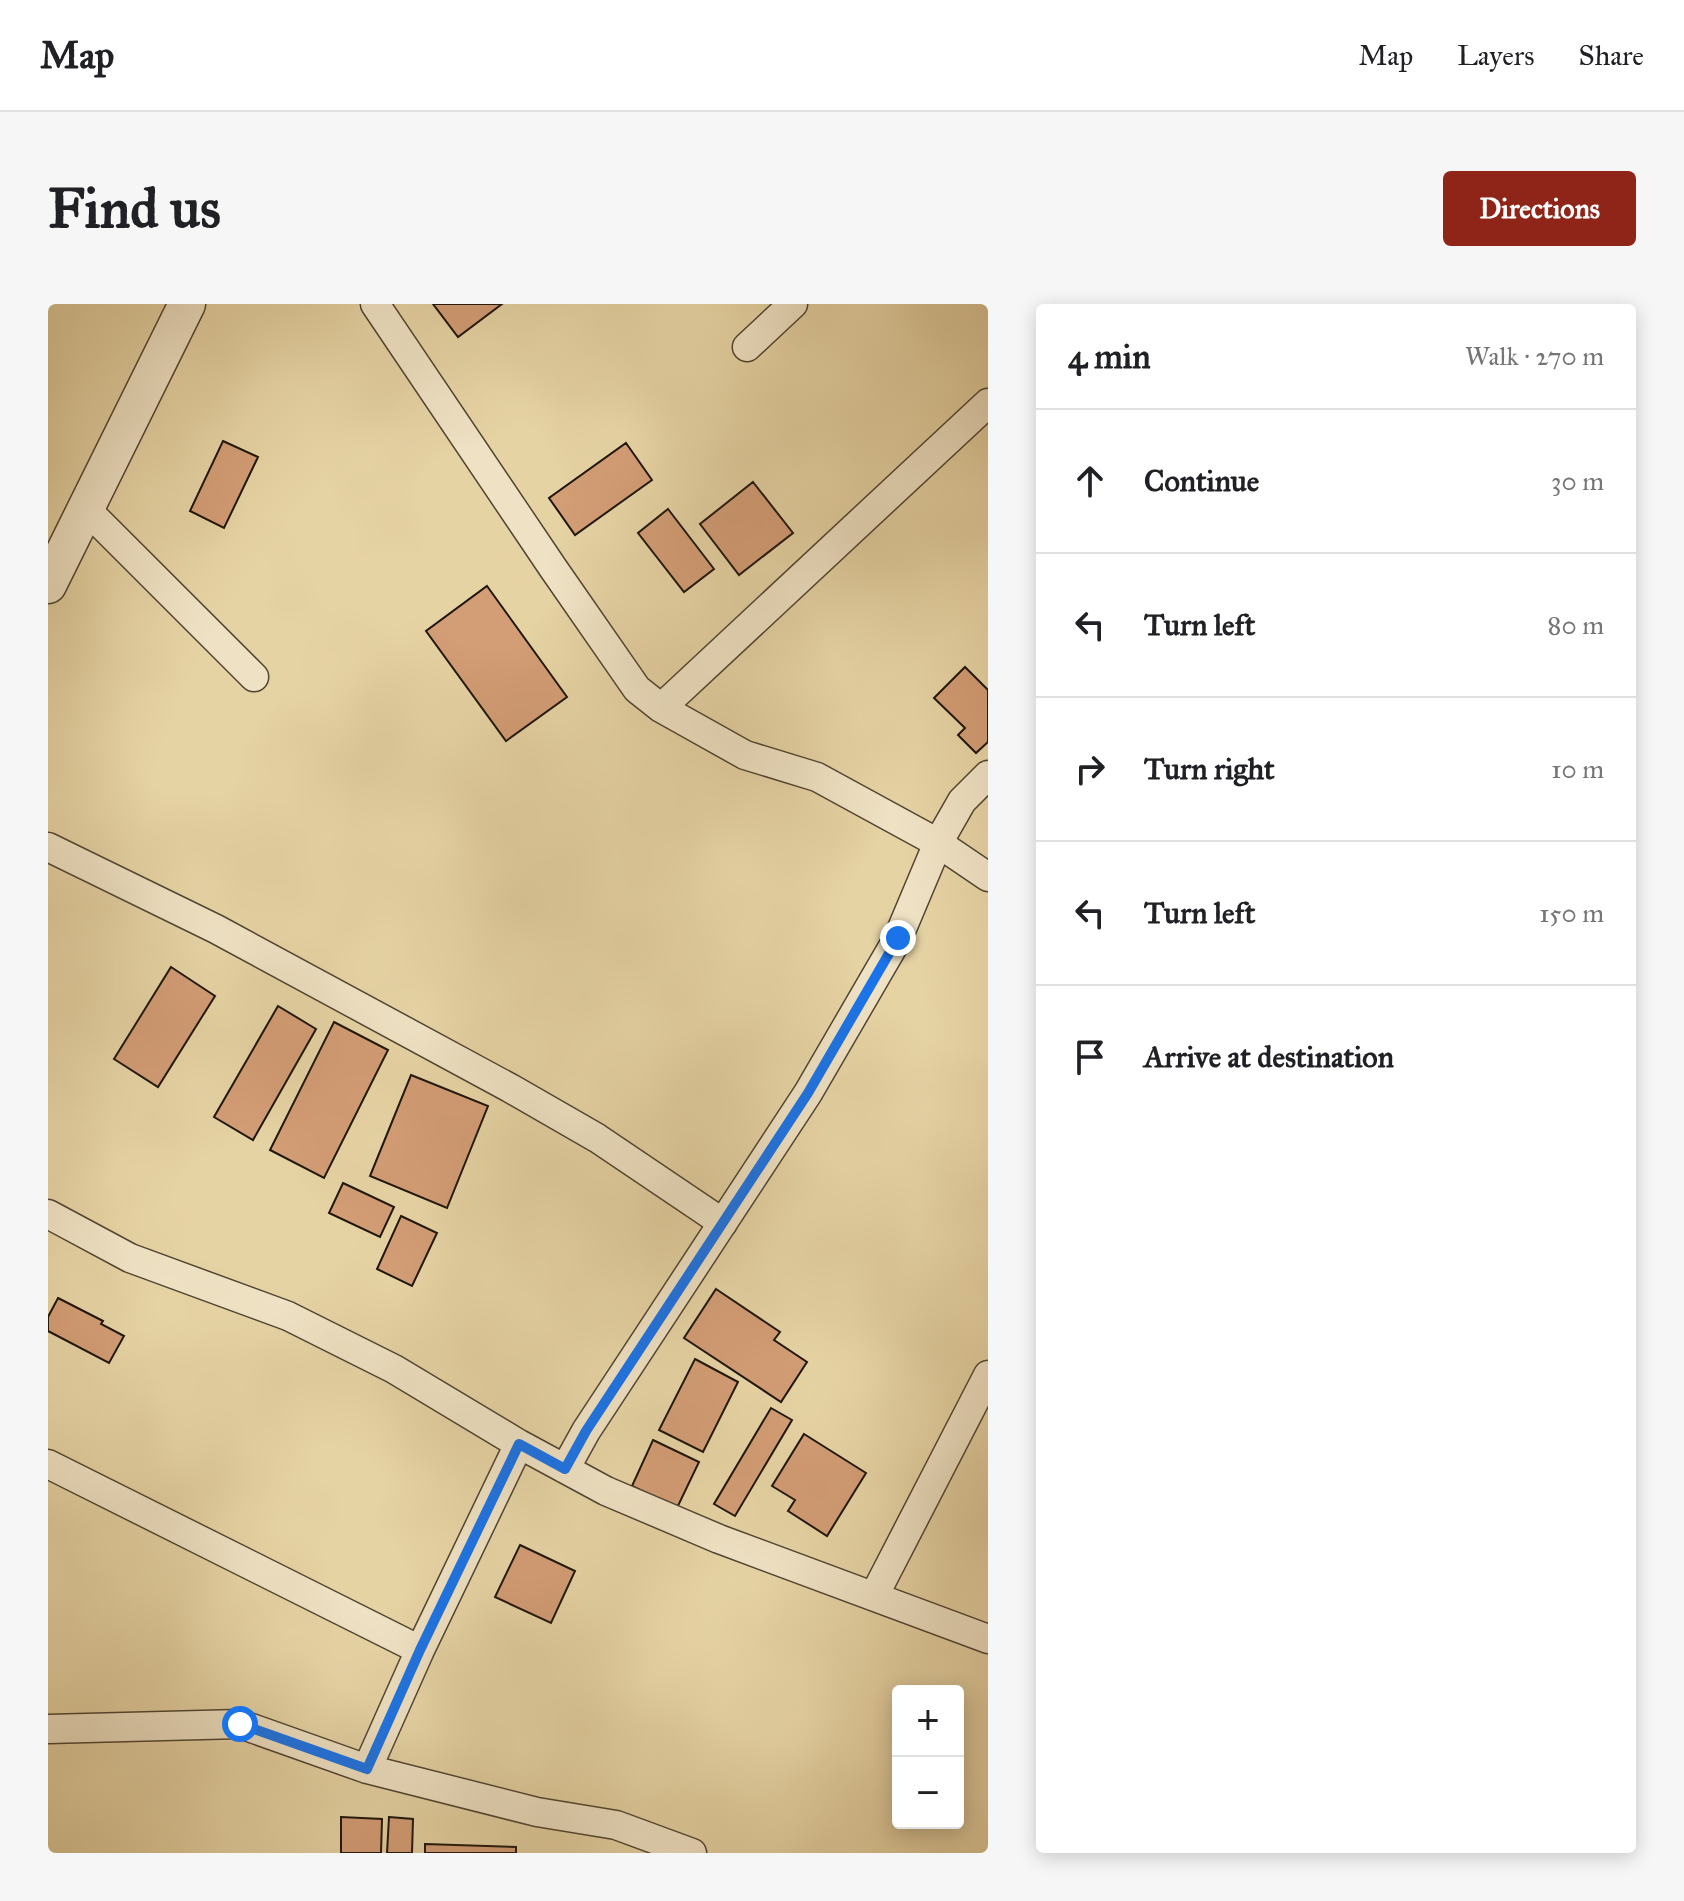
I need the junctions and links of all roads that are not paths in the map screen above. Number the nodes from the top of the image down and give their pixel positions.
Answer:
1 (187, 304) edge
2 (375, 304) edge
3 (793, 304) edge
4 (747, 347) dead end
5 (988, 403) edge
6 (86, 509) junction
7 (49, 579) edge
8 (254, 677) dead end
9 (661, 708) junction
10 (988, 775) edge
11 (938, 843) junction
12 (48, 847) edge
13 (988, 877) edge
14 (48, 1214) edge
15 (723, 1223) junction
16 (988, 1375) edge
17 (519, 1444) junction
18 (48, 1464) edge
19 (565, 1469) junction
20 (874, 1596) junction
21 (988, 1639) edge
22 (420, 1650) junction
23 (48, 1729) edge
24 (367, 1769) junction
25 (692, 1853) edge

1 - 6 street
2 - 9 street
3 - 4 street
5 - 9 street
6 - 7 street
6 - 8 street
9 - 11 street
10 - 11 street
11 - 13 street
11 - 15 street
12 - 15 street
14 - 17 street
15 - 19 street
16 - 20 street
17 - 19 street
17 - 22 street
18 - 22 street
19 - 20 street
20 - 21 street
22 - 24 street
23 - 24 street
24 - 25 street

